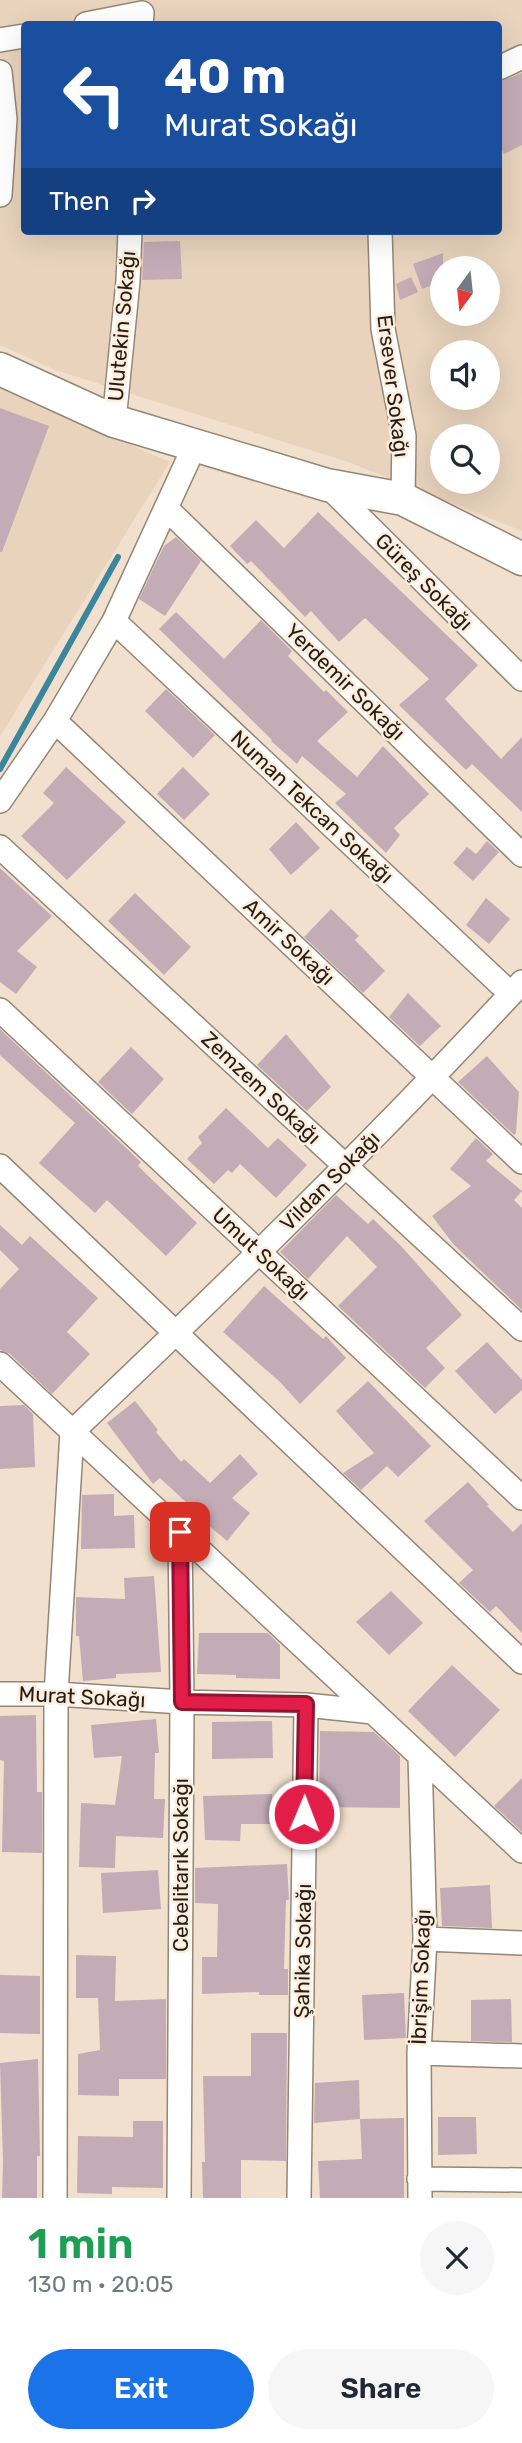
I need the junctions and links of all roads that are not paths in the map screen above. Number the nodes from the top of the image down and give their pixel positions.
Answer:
1 (101, 21) edge
2 (141, 21) edge
3 (21, 36) edge
4 (0, 40) edge
5 (522, 57) edge
6 (502, 67) edge
7 (0, 72) edge
8 (0, 195) edge
9 (130, 235) edge
10 (380, 235) edge
11 (0, 369) edge
12 (114, 421) junction
13 (195, 445) junction
14 (327, 485) junction
15 (403, 499) junction
16 (167, 509) junction
17 (522, 559) edge
18 (114, 621) junction
19 (522, 679) edge
20 (55, 721) junction
21 (0, 802) edge
22 (0, 847) edge
23 (522, 855) edge
24 (517, 988) edge
25 (0, 1010) edge
26 (433, 1078) junction
27 (522, 1162) edge
28 (0, 1166) edge
29 (346, 1166) junction
30 (258, 1252) junction
31 (522, 1329) edge
32 (176, 1334) junction
33 (0, 1364) edge
34 (72, 1432) junction
35 (522, 1498) edge
36 (180, 1532) junction
37 (522, 1662) edge
38 (0, 1694) edge
39 (56, 1694) junction
40 (182, 1702) junction
41 (306, 1704) junction
42 (373, 1712) junction
43 (420, 1756) junction
44 (522, 1851) edge
45 (425, 1939) junction
46 (522, 1943) edge
47 (419, 2053) junction
48 (522, 2056) edge
49 (522, 2180) edge
50 (420, 2188) edge
51 (55, 2198) edge
52 (179, 2198) edge
53 (299, 2198) edge

1 - 2 street
3 - 4 street
5 - 6 street
7 - 8 street
9 - 12 street, Ulutekin Sokağı
10 - 15 street, Ersever Sokağı
11 - 12 street
12 - 13 street
13 - 14 street
13 - 16 street
14 - 15 street
14 - 19 street, Güreş Sokağı
15 - 17 street
16 - 18 street
16 - 23 street, Yerdemir Sokağı
18 - 20 street
18 - 24 street, Numan Tekcan Sokağı
20 - 21 street
20 - 26 street, Amir Sokağı
22 - 29 street, Zemzem Sokağı
24 - 26 street, Vildan Sokağı
25 - 30 street, Umut Sokağı
26 - 27 street, Amir Sokağı
26 - 29 street, Vildan Sokağı
28 - 32 street
29 - 30 street, Vildan Sokağı
29 - 31 street, Zemzem Sokağı
30 - 32 street, Vildan Sokağı
30 - 35 street, Umut Sokağı
32 - 34 street, Vildan Sokağı
32 - 37 street
33 - 34 street
34 - 36 street
34 - 39 street
36 - 40 street, Cebelitarık Sokağı
36 - 42 street
38 - 39 street, Murat Sokağı
39 - 40 street, Murat Sokağı
39 - 51 street
40 - 41 street, Murat Sokağı
40 - 52 street, Cebelitarık Sokağı
41 - 42 street, Murat Sokağı
41 - 53 street, Şahika Sokağı
42 - 43 street
43 - 44 street
43 - 45 street, İbrişim Sokağı
45 - 46 street
45 - 47 street, İbrişim Sokağı
47 - 48 street
47 - 50 street, İbrişim Sokağı
49 - 50 street

